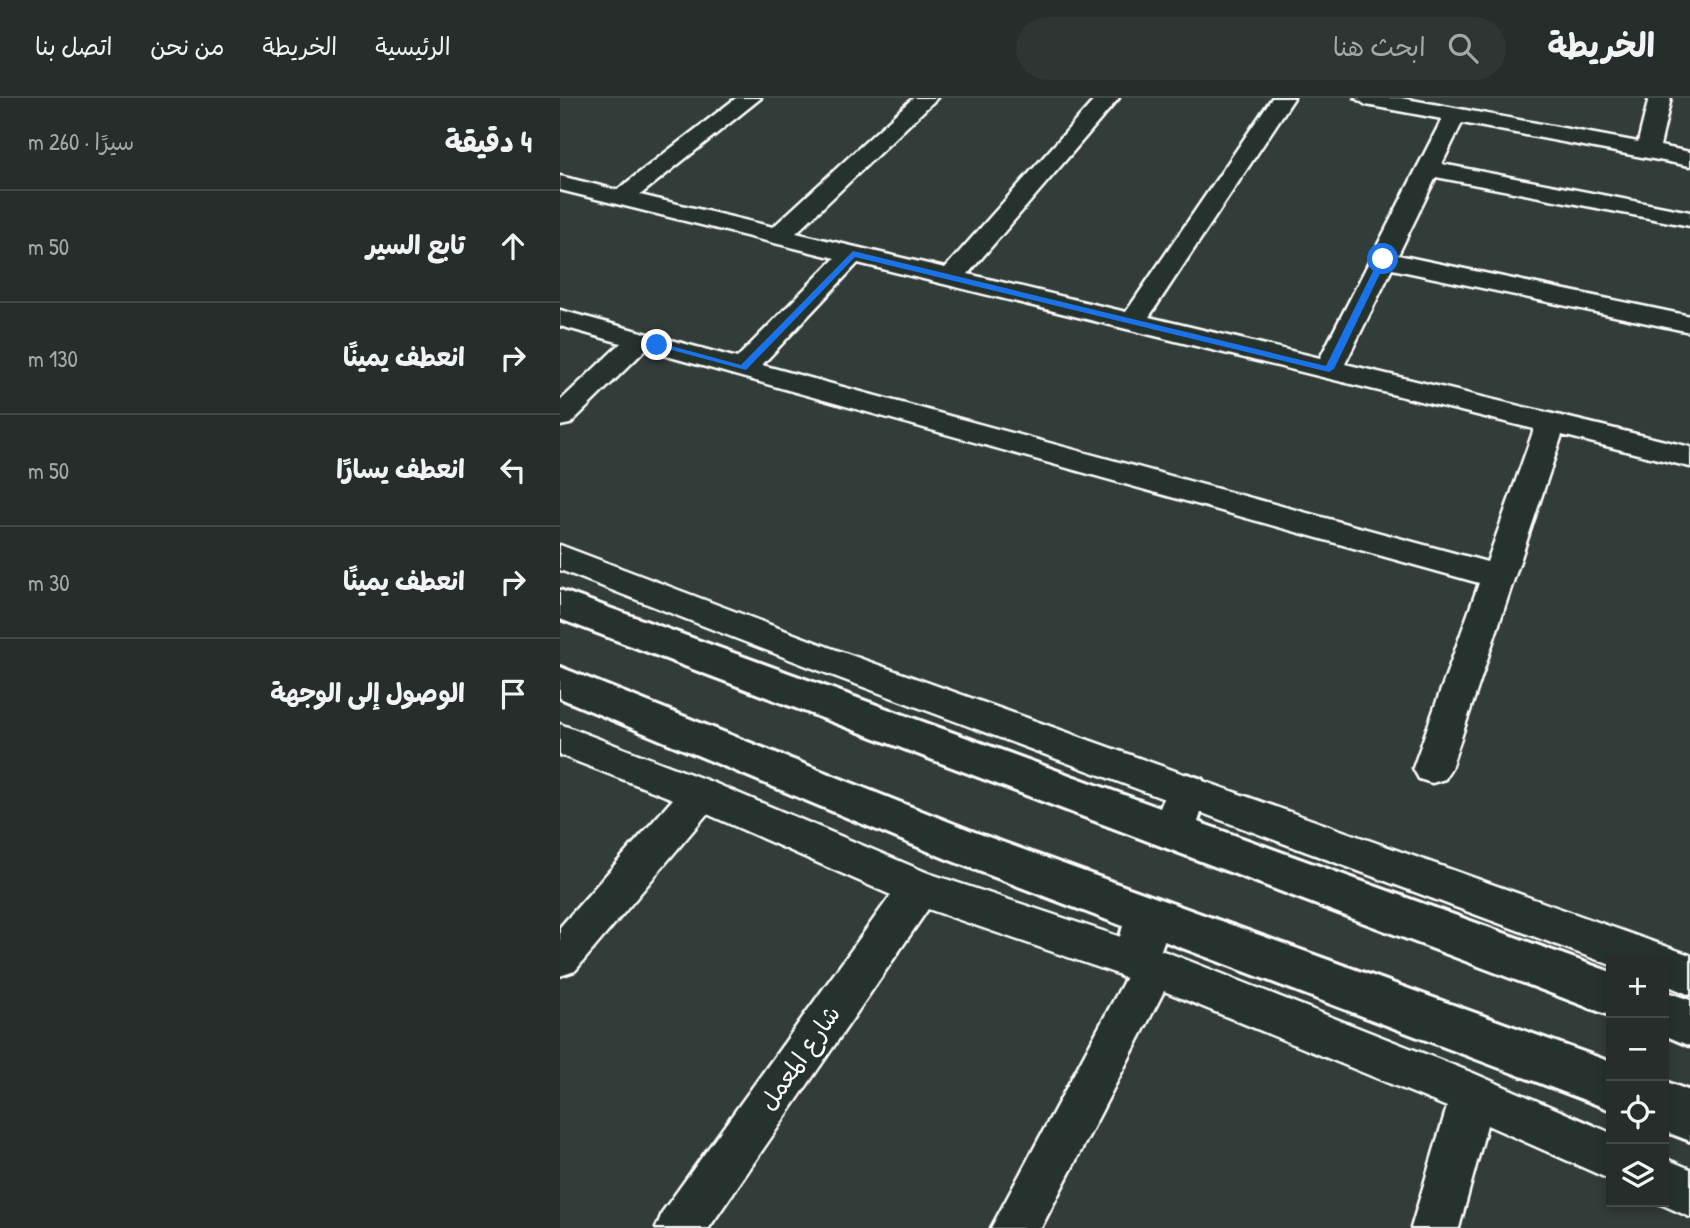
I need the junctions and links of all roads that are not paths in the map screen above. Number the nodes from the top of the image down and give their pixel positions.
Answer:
1 (750, 98) edge
2 (926, 98) edge
3 (1108, 98) edge
4 (1283, 98) edge
5 (1366, 98) edge
6 (1660, 98) edge
7 (1455, 115) junction
8 (1647, 150) junction
9 (1690, 159) edge
10 (1428, 169) junction
11 (560, 183) edge
12 (621, 198) junction
13 (1690, 219) edge
14 (778, 236) junction
15 (853, 254) junction
16 (1383, 259) junction
17 (951, 278) junction
18 (560, 318) edge
19 (1132, 322) junction
20 (1690, 324) edge
21 (640, 340) junction
22 (743, 368) junction
23 (1329, 369) junction
24 (560, 417) edge
25 (1551, 423) junction
26 (1690, 457) edge
27 (560, 558) edge
28 (1499, 577) junction
29 (560, 604) edge
30 (560, 682) edge
31 (560, 739) edge
32 (1433, 768) dead end
33 (1187, 791) junction
34 (701, 794) junction
35 (1174, 832) junction
36 (919, 888) junction
37 (1149, 915) junction
38 (1636, 955) edge
39 (560, 957) edge
40 (1145, 964) junction
41 (1669, 967) edge
42 (1690, 975) edge
43 (1606, 992) edge
44 (1669, 1015) edge
45 (1690, 1023) edge
46 (1606, 1084) edge
47 (1474, 1095) junction
48 (1669, 1108) edge
49 (1690, 1115) edge
50 (1606, 1155) edge
51 (1669, 1183) edge
52 (1690, 1193) edge
53 (680, 1228) edge
54 (1015, 1228) edge
55 (1435, 1228) edge

1 - 12 street
2 - 14 street
3 - 17 street
4 - 19 street
5 - 7 street
6 - 8 street
7 - 8 street
7 - 10 street
8 - 9 street
10 - 13 street
10 - 16 street
11 - 12 street
12 - 14 street
14 - 15 street
15 - 17 street
15 - 22 street
16 - 20 street
16 - 23 street
17 - 19 street
18 - 21 street
19 - 23 street
21 - 22 street
21 - 24 street
22 - 28 street
23 - 25 street
25 - 26 street
25 - 28 street
27 - 33 street
28 - 32 street
29 - 35 street
30 - 37 street
31 - 34 street
33 - 35 street
33 - 38 street
34 - 36 street
34 - 39 street
35 - 43 street
36 - 40 street
36 - 53 street, شارع المعمل
37 - 40 street
37 - 46 street
40 - 47 street
40 - 54 street
41 - 42 street
44 - 45 street
47 - 50 street
47 - 55 street
48 - 49 street
51 - 52 street

